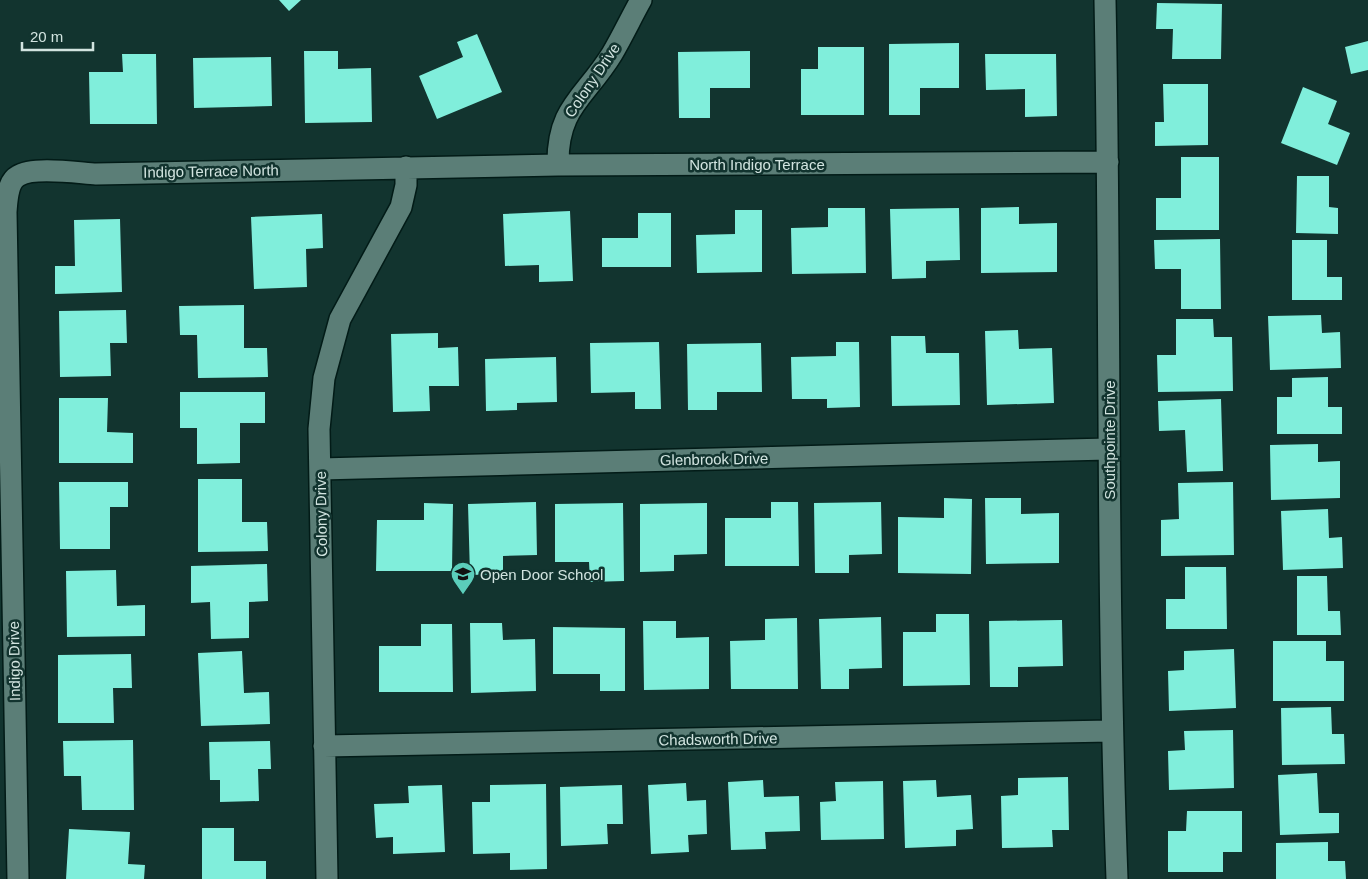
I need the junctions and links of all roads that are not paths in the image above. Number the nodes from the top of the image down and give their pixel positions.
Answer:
1 (640, 0) edge
2 (1105, 0) edge
3 (1108, 162) junction
4 (558, 165) junction
5 (406, 167) junction
6 (17, 176) joint
7 (1108, 449) junction
8 (320, 469) junction
9 (1111, 731) junction
10 (324, 746) junction
11 (18, 879) edge
12 (327, 879) edge
13 (1117, 879) edge

1 - 4 street, Colony Drive
2 - 3 street, Southpointe Drive
3 - 4 street, North Indigo Terrace
3 - 7 street, Southpointe Drive
4 - 5 street, North Indigo Terrace
5 - 6 street, Indigo Terrace North
5 - 8 street, Colony Drive
6 - 11 street, Indigo Drive
7 - 8 street, Glenbrook Drive
7 - 9 street, Southpointe Drive
8 - 10 street, Colony Drive
9 - 10 street, Chadsworth Drive
9 - 13 street, Southpointe Drive
10 - 12 street, Colony Drive

